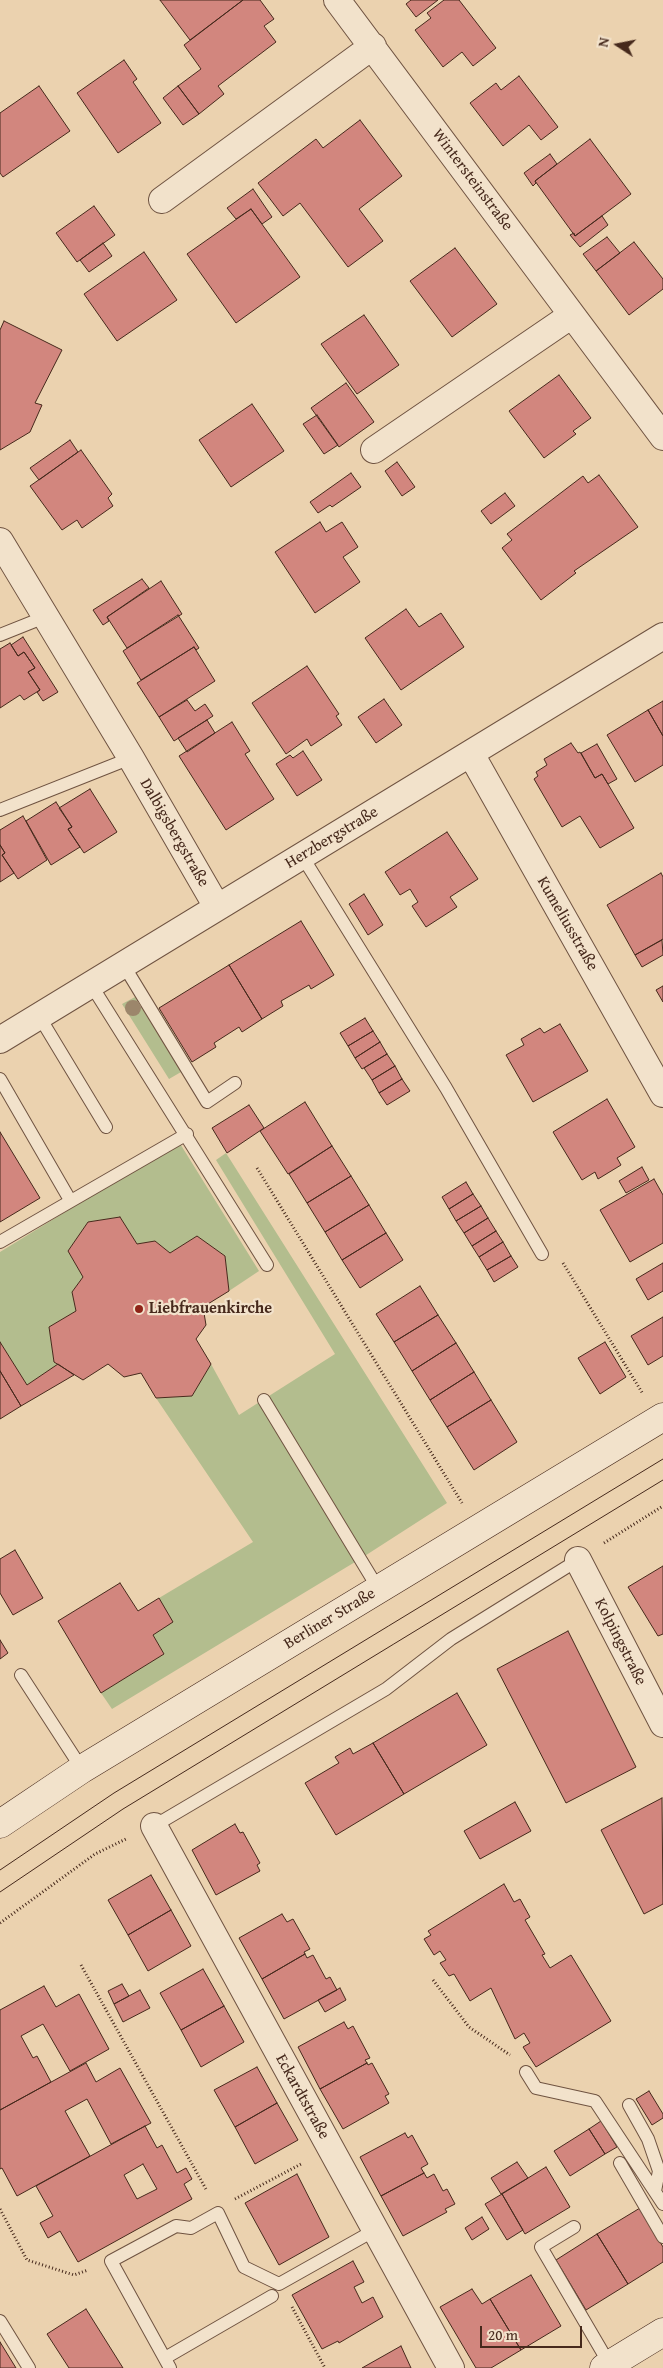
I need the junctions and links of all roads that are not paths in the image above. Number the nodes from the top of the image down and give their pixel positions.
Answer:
1 (337, 0) edge
2 (373, 46) junction
3 (162, 200) dead end
4 (572, 315) junction
5 (663, 437) edge
6 (374, 450) dead end
7 (0, 541) edge
8 (46, 618) junction
9 (0, 635) edge
10 (663, 636) edge
11 (470, 754) junction
12 (131, 758) junction
13 (0, 810) edge
14 (302, 856) junction
15 (217, 907) junction
16 (123, 964) junction
17 (90, 984) junction
18 (39, 1016) junction
19 (0, 1040) edge
20 (0, 1079) edge
21 (235, 1083) dead end
22 (663, 1094) edge
23 (106, 1127) dead end
24 (186, 1134) junction
25 (70, 1200) junction
26 (0, 1242) edge
27 (542, 1254) road end
28 (267, 1265) dead end
29 (264, 1400) dead end
30 (655, 1409) edge
31 (578, 1560) joint
32 (379, 1590) junction
33 (21, 1675) dead end
34 (663, 1724) edge
35 (82, 1769) junction
36 (0, 1824) edge
37 (154, 1826) joint
38 (526, 2072) road end
39 (629, 2105) dead end
40 (620, 2163) dead end
41 (655, 2191) junction
42 (663, 2204) edge
43 (574, 2227) dead end
44 (375, 2230) junction
45 (663, 2237) edge
46 (272, 2296) dead end
47 (0, 2321) edge
48 (663, 2332) edge
49 (167, 2363) edge
50 (607, 2366) edge
51 (29, 2368) edge
52 (451, 2368) edge

1 - 2 street, Wintersteinstraße
2 - 3 street
2 - 4 street, Wintersteinstraße
4 - 5 street, Wintersteinstraße
4 - 6 street
7 - 8 street, Dalbigsbergstraße
8 - 9 lane
8 - 12 street, Dalbigsbergstraße
10 - 11 street, Herzbergstraße
11 - 14 street, Herzbergstraße
11 - 22 street, Kumeliusstraße
12 - 13 lane
12 - 15 street, Dalbigsbergstraße
14 - 15 street, Herzbergstraße
14 - 27 lane
15 - 16 street, Herzbergstraße
16 - 17 street, Herzbergstraße
16 - 21 lane
17 - 18 street, Herzbergstraße
17 - 24 lane
18 - 19 street, Herzbergstraße
18 - 23 lane
20 - 25 lane
24 - 25 lane
24 - 28 lane
25 - 26 lane
29 - 32 lane
30 - 32 street, Berliner Straße
31 - 34 street, Kolpingstraße
31 - 37 lane
32 - 35 street, Berliner Straße
33 - 35 lane
35 - 36 street, Berliner Straße
37 - 44 street, Eckardtstraße
38 - 41 lane
39 - 41 lane
40 - 45 lane
41 - 42 lane
43 - 50 lane
44 - 49 lane
44 - 52 street, Eckardtstraße
46 - 49 lane
47 - 51 lane
48 - 50 street

